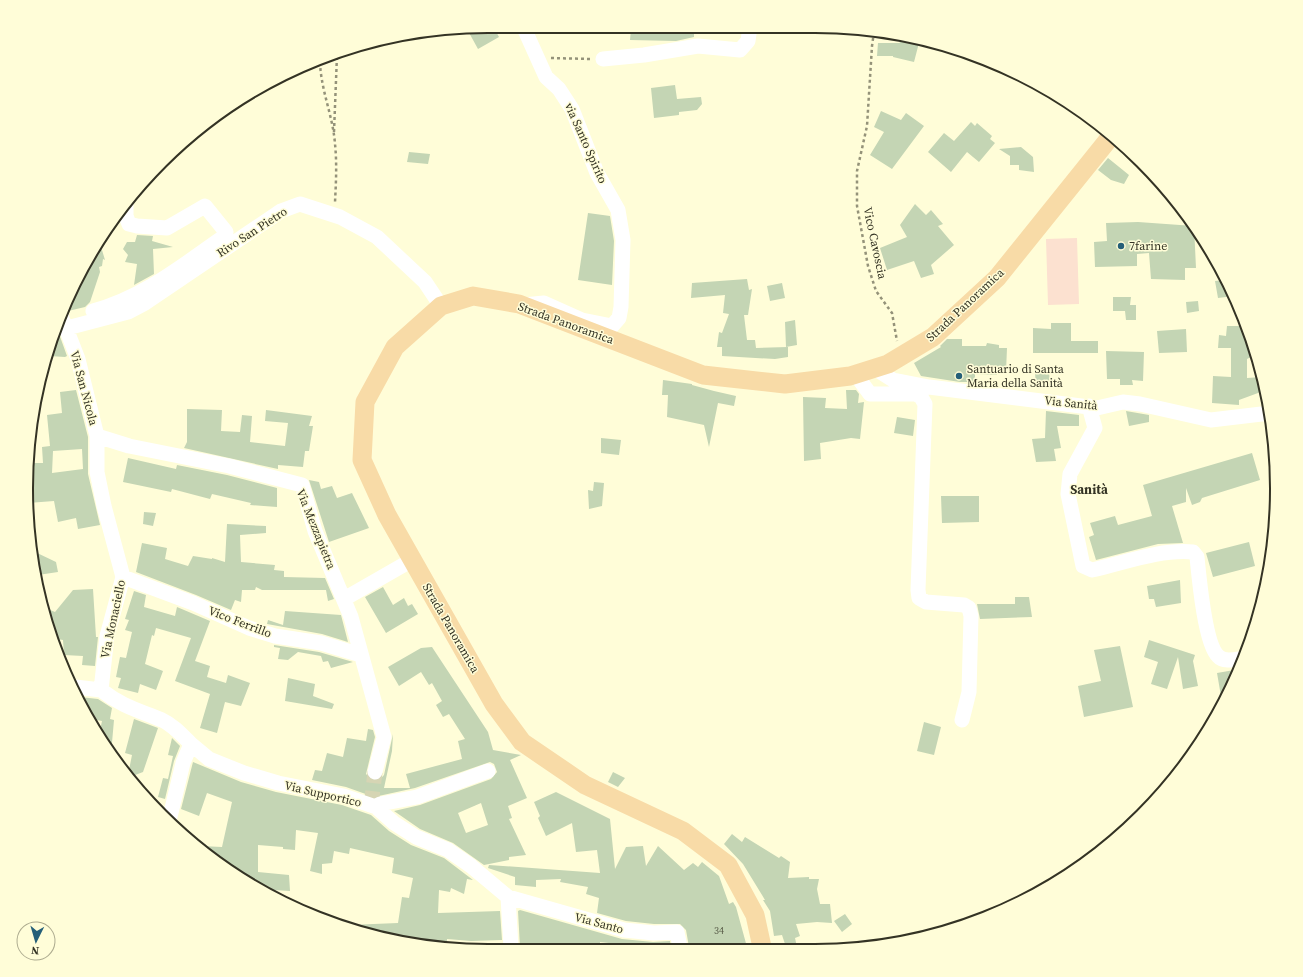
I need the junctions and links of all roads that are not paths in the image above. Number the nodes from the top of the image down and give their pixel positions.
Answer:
1 (526, 33) edge
2 (749, 33) edge
3 (602, 59) road end
4 (1108, 140) edge
5 (126, 212) edge
6 (521, 305) junction
7 (441, 306) junction
8 (64, 322) edge
9 (65, 322) edge
10 (64, 323) edge
11 (874, 368) junction
12 (856, 375) junction
13 (1089, 406) junction
14 (1263, 414) edge
15 (96, 436) junction
16 (412, 560) junction
17 (123, 577) junction
18 (344, 599) junction
19 (362, 655) junction
20 (1237, 659) edge
21 (79, 687) edge
22 (101, 690) junction
23 (962, 720) dead end
24 (191, 744) junction
25 (488, 771) dead end
26 (375, 772) tunnel mouth
27 (376, 807) junction
28 (170, 814) edge
29 (508, 897) junction
30 (511, 944) edge
31 (679, 944) edge
32 (761, 944) edge

1 - 6 street, via Santo Spirito
2 - 3 street
4 - 11 main road, Strada Panoramica
5 - 9 street
6 - 7 main road, Strada Panoramica
6 - 12 main road, Strada Panoramica
7 - 8 street, Rivo San Pietro
7 - 16 main road, Strada Panoramica
10 - 15 street, Via San Nicola
11 - 12 main road, Strada Panoramica
11 - 13 street, Via Sanità
12 - 23 street
13 - 14 street, Via Sanità
13 - 20 street
15 - 17 street, Via Monaciello
15 - 18 street, Via Mezzapietra
16 - 18 street
16 - 32 main road, Strada Panoramica
17 - 19 street, Vico Ferrillo
17 - 22 street, Via Monaciello
18 - 19 street, Via Mezzapietra
19 - 26 street, Via Mezzapietra
21 - 22 street
22 - 24 street
24 - 27 street, Via Supportico
24 - 28 street
25 - 27 street
27 - 29 street, Via Supportico
29 - 30 street
29 - 31 street, Via Santo

